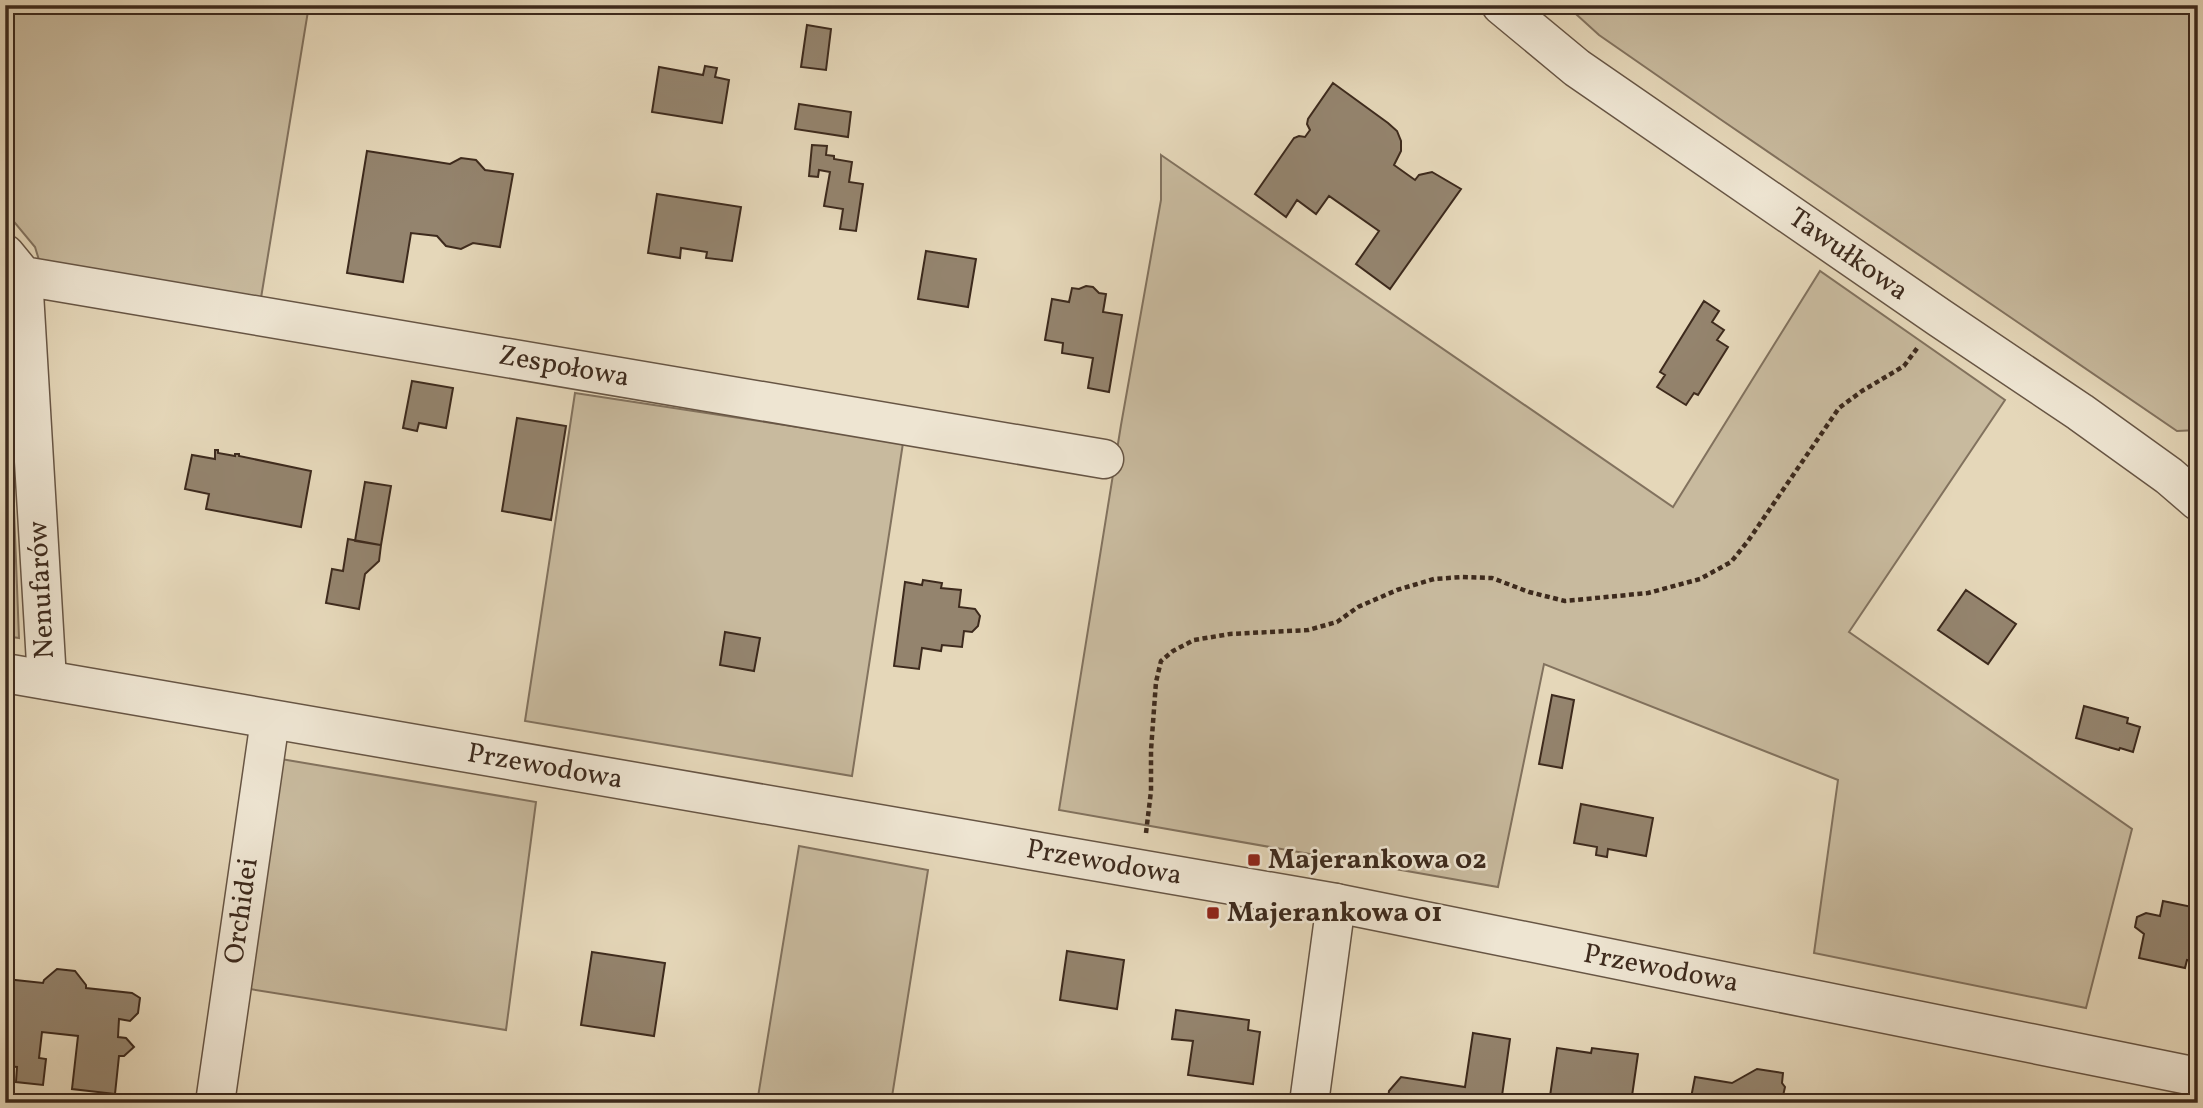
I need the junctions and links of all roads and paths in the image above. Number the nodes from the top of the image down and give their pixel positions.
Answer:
1 (1501, 5) edge
2 (14, 265) edge
3 (1940, 318) junction
4 (1104, 459) dead end
5 (2198, 501) edge
6 (5, 673) edge
7 (47, 680) junction
8 (270, 720) junction
9 (1146, 833) dead end
10 (1336, 903) junction
11 (2198, 1077) edge
12 (215, 1103) edge
13 (1309, 1103) edge

1 - 3 street, Tawułkowa
2 - 4 street, Zespołowa
2 - 7 street, Nenufarów
3 - 5 street, Tawułkowa
3 - 9 path
6 - 7 street, Przewodowa
7 - 8 street, Przewodowa
8 - 10 street, Przewodowa
8 - 12 street, Orchidei
10 - 11 street, Przewodowa
10 - 13 street

